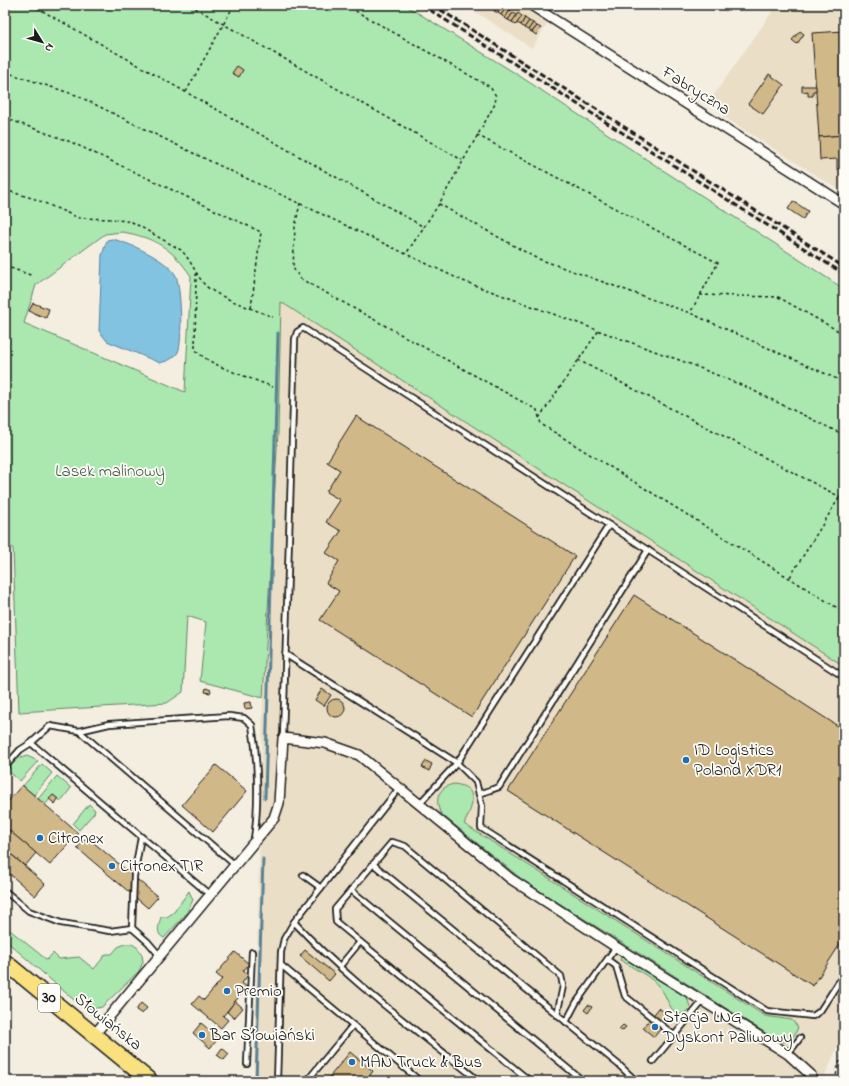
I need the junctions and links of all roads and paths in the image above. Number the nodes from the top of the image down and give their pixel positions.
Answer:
1 (32, 5) edge
2 (190, 5) edge
3 (234, 5) edge
4 (345, 5) edge
5 (531, 5) edge
6 (224, 24) junction
7 (5, 72) edge
8 (186, 92) junction
9 (5, 118) edge
10 (477, 135) junction
11 (462, 160) junction
12 (5, 190) edge
13 (300, 203) junction
14 (439, 204) junction
15 (844, 204) edge
16 (424, 227) junction
17 (406, 254) junction
18 (5, 266) edge
19 (196, 272) junction
20 (33, 276) dead end
21 (700, 295) junction
22 (251, 308) junction
23 (690, 313) junction
24 (273, 317) dead end
25 (599, 330) junction
26 (844, 334) edge
27 (578, 360) junction
28 (844, 382) edge
29 (273, 387) dead end
30 (539, 418) junction
31 (844, 435) edge
32 (844, 490) edge
33 (840, 496) junction
34 (844, 499) edge
35 (609, 525) junction
36 (648, 550) junction
37 (790, 577) junction
38 (844, 612) edge
39 (285, 654) junction
40 (844, 678) edge
41 (78, 731) junction
42 (283, 738) junction
43 (31, 743) junction
44 (457, 764) junction
45 (5, 767) edge
46 (400, 787) junction
47 (479, 794) junction
48 (420, 803) junction
49 (141, 837) junction
50 (254, 841) junction
51 (373, 864) junction
52 (235, 865) junction
53 (303, 875) dead end
54 (321, 888) junction
55 (351, 890) junction
56 (5, 891) edge
57 (210, 895) junction
58 (294, 922) junction
59 (132, 928) junction
60 (360, 942) junction
61 (616, 947) junction
62 (252, 952) dead end
63 (160, 956) junction
64 (608, 960) junction
65 (5, 962) edge
66 (280, 965) junction
67 (340, 966) junction
68 (844, 974) edge
69 (703, 1001) junction
70 (557, 1015) junction
71 (566, 1022) junction
72 (353, 1026) junction
73 (94, 1035) junction
74 (675, 1036) junction
75 (800, 1038) dead end
76 (844, 1052) edge
77 (788, 1054) junction
78 (653, 1061) dead end
79 (247, 1064) dead end
80 (811, 1075) dead end
81 (150, 1081) edge
82 (277, 1081) edge
83 (307, 1081) edge
84 (420, 1081) edge
85 (479, 1081) edge
86 (530, 1081) edge
87 (583, 1081) edge
88 (636, 1081) edge
89 (835, 1081) edge

1 - 8 path
2 - 6 path
3 - 6 path
4 - 10 path
5 - 15 street, Fabryczna
6 - 8 path
6 - 11 path
7 - 13 path
8 - 16 path
9 - 22 path
10 - 11 path
10 - 21 path
11 - 14 path
12 - 19 path
13 - 17 path
13 - 30 path
14 - 16 path
14 - 23 path
16 - 17 path
17 - 25 path
18 - 20 path
19 - 22 path
19 - 29 path
21 - 23 path
21 - 26 path
22 - 24 path
23 - 28 path
25 - 27 path
25 - 31 path
27 - 30 path
27 - 33 path
30 - 37 path
32 - 33 path
33 - 34 path
33 - 37 path
35 - 36 lane
35 - 39 lane
35 - 44 lane
36 - 40 lane
36 - 47 lane
37 - 38 path
39 - 42 lane
39 - 44 lane
41 - 43 lane
41 - 50 lane
41 - 52 lane
42 - 46 street
42 - 50 street
43 - 45 lane
43 - 49 lane
44 - 47 lane
44 - 48 lane
46 - 48 street
46 - 54 lane
47 - 68 lane
48 - 61 street
49 - 57 lane
49 - 59 lane
50 - 52 street
51 - 55 lane
51 - 70 lane
51 - 70 lane
52 - 57 street
53 - 54 lane
54 - 58 lane
55 - 60 lane
55 - 87 lane
56 - 59 lane
57 - 63 street
58 - 66 lane
58 - 67 lane
59 - 63 lane
60 - 67 lane
60 - 86 lane
61 - 64 lane
61 - 69 street
62 - 79 lane
63 - 73 street
64 - 71 lane
64 - 74 lane
65 - 73 main road, Słowiańska / 30
66 - 72 lane
66 - 82 lane
67 - 85 lane
69 - 74 lane
69 - 77 street
70 - 71 lane
71 - 88 lane
72 - 83 lane
72 - 84 lane
73 - 81 main road, Słowiańska / 30
74 - 78 lane
75 - 77 lane
76 - 89 path
77 - 80 street

